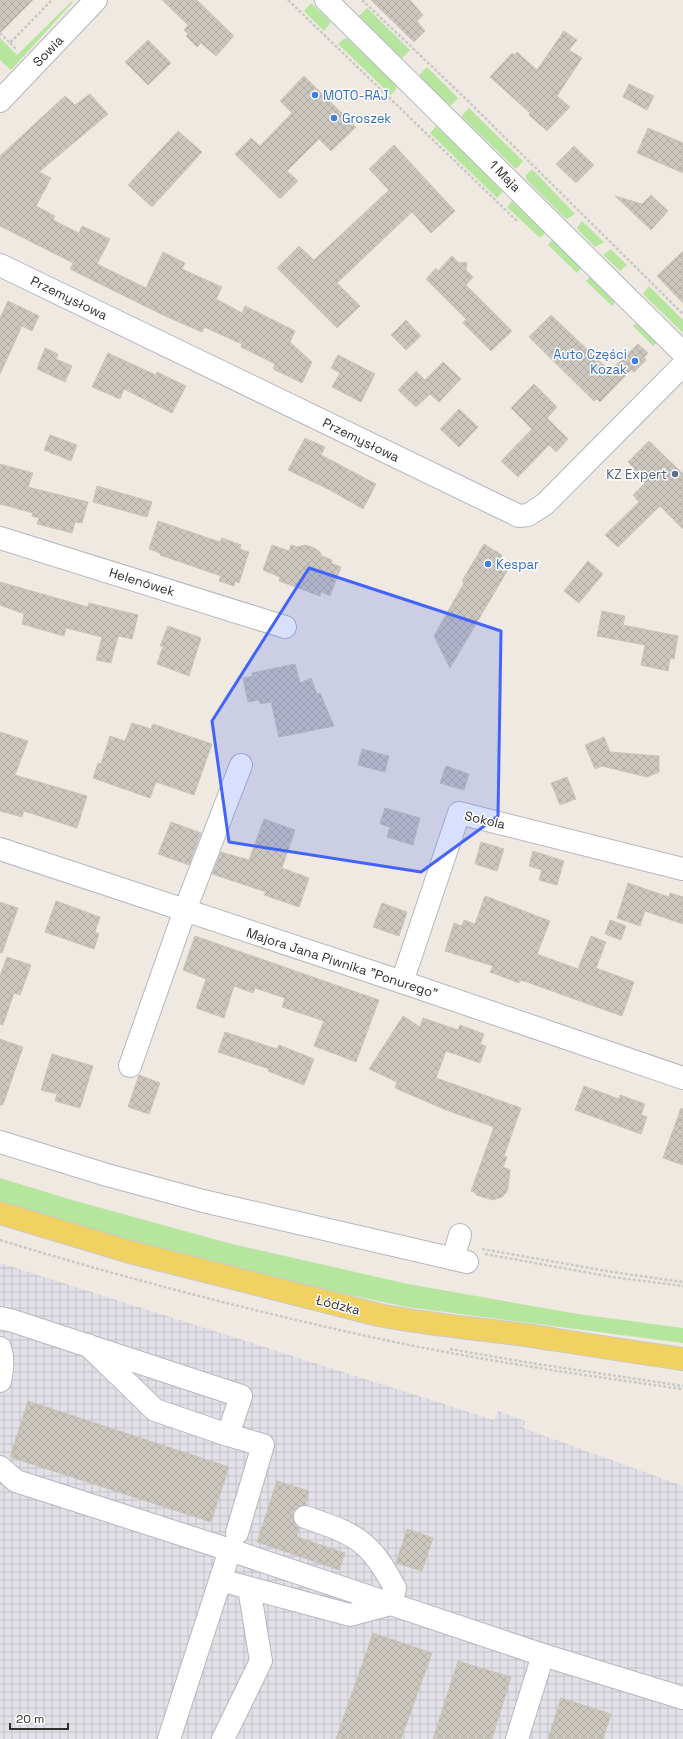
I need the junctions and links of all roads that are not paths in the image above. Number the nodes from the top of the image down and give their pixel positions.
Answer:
1 (326, 0) edge
2 (89, 2) edge
3 (0, 101) edge
4 (0, 265) edge
5 (683, 353) edge
6 (683, 365) edge
7 (0, 538) edge
8 (285, 627) dead end
9 (241, 765) dead end
10 (0, 849) edge
11 (683, 869) edge
12 (184, 910) junction
13 (402, 982) junction
14 (130, 1066) dead end
15 (683, 1078) edge
16 (0, 1142) edge
17 (0, 1213) edge
18 (459, 1251) road end
19 (0, 1318) edge
20 (88, 1345) junction
21 (0, 1348) edge
22 (683, 1358) edge
23 (0, 1381) edge
24 (228, 1435) junction
25 (0, 1467) edge
26 (305, 1517) dead end
27 (233, 1542) junction
28 (220, 1580) junction
29 (249, 1588) junction
30 (391, 1604) junction
31 (543, 1654) junction
32 (683, 1698) edge
33 (169, 1739) edge
34 (223, 1739) edge
35 (517, 1739) edge

1 - 5 street, 1 Maja
2 - 3 street, Sowia
4 - 6 street, Przemysłowa
7 - 8 street, Helenówek
9 - 12 street
10 - 12 street, Majora Jana Piwnika "Ponurego"
11 - 13 street, Sokola
12 - 13 street, Majora Jana Piwnika "Ponurego"
12 - 14 street
13 - 15 street, Majora Jana Piwnika "Ponurego"
16 - 18 street
17 - 22 main road, Łódzka
19 - 20 street
20 - 24 street
20 - 24 street
21 - 23 street
24 - 27 street
25 - 27 street
26 - 30 street
27 - 28 street
27 - 30 street
28 - 29 street
28 - 33 street
29 - 30 street
29 - 34 street
30 - 31 street
31 - 32 street
31 - 35 street

